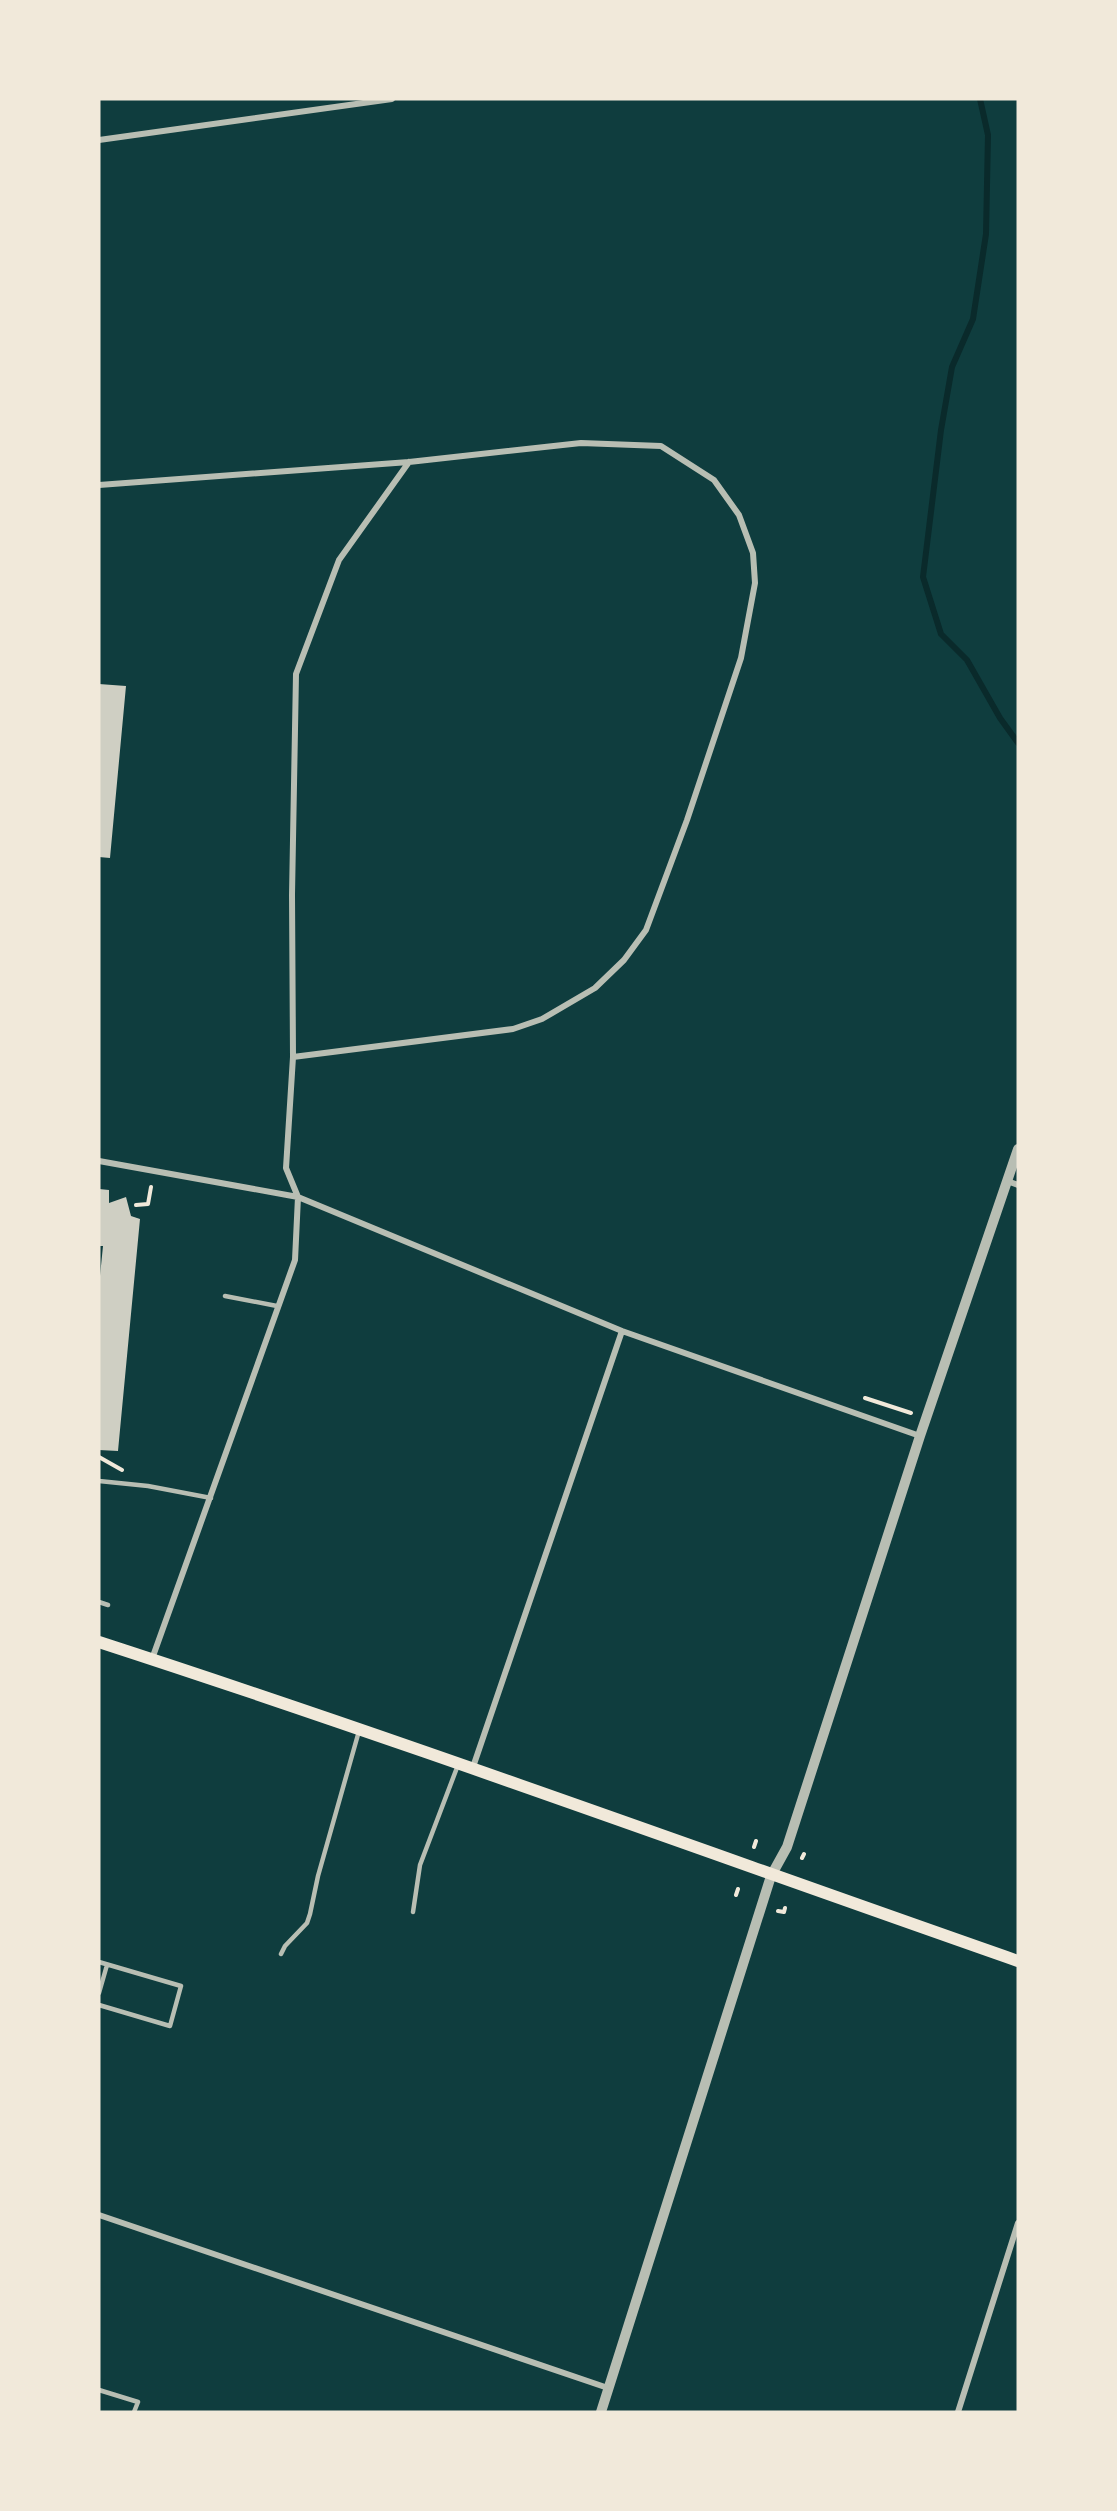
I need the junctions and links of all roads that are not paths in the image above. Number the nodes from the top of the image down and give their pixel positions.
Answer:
1 (392, 99) edge
2 (99, 140) edge
3 (409, 462) junction
4 (99, 485) edge
5 (292, 1057) junction
6 (1018, 1149) edge
7 (99, 1161) edge
8 (1013, 1183) edge
9 (298, 1197) junction
10 (225, 1296) dead end
11 (278, 1306) junction
12 (622, 1331) junction
13 (920, 1436) junction
14 (99, 1481) edge
15 (211, 1498) junction
16 (99, 1602) edge
17 (108, 1605) dead end
18 (99, 1642) edge
19 (152, 1659) junction
20 (360, 1728) junction
21 (458, 1765) junction
22 (472, 1770) junction
23 (771, 1876) junction
24 (413, 1912) dead end
25 (281, 1954) dead end
26 (1018, 1961) edge
27 (99, 1962) edge
28 (107, 1965) junction
29 (99, 1993) edge
30 (99, 2005) edge
31 (99, 2215) edge
32 (1018, 2223) edge
33 (608, 2388) junction
34 (99, 2390) edge
35 (134, 2412) edge
36 (601, 2412) edge
37 (958, 2412) edge

1 - 2 street
3 - 4 street
3 - 5 street
3 - 5 street
5 - 9 street
6 - 8 street
7 - 9 street
8 - 13 street
9 - 11 street
9 - 12 street
10 - 11 lane
11 - 15 street
12 - 13 street
12 - 22 street
13 - 23 street
14 - 15 lane
15 - 19 street
16 - 17 lane
18 - 19 main road
19 - 20 main road
20 - 21 main road
20 - 25 lane
21 - 22 main road
21 - 24 lane
22 - 23 main road
23 - 26 main road
23 - 33 street
27 - 28 lane
28 - 29 lane
28 - 30 lane
31 - 33 street
32 - 37 street
33 - 36 street
34 - 35 lane

